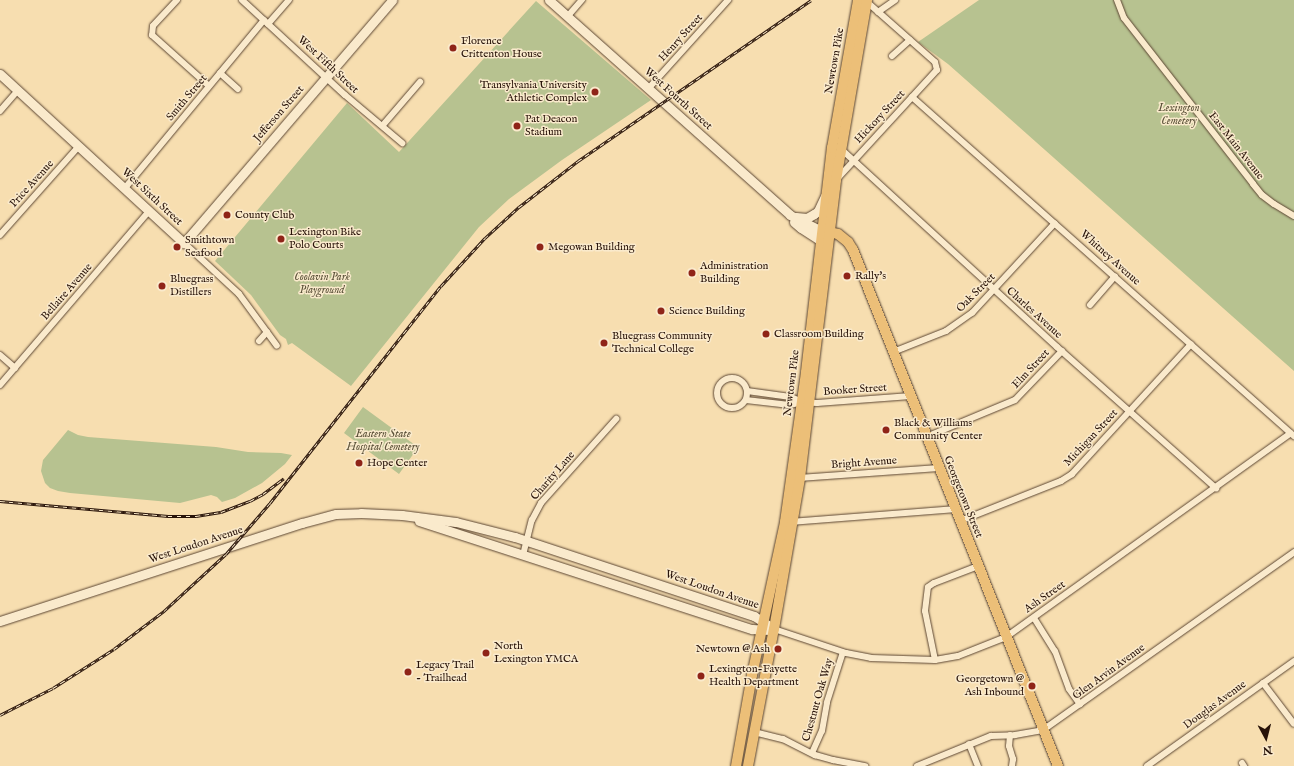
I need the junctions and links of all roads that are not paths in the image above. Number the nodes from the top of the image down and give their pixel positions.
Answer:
1 (177, 0) edge
2 (242, 0) edge
3 (289, 0) edge
4 (392, 0) edge
5 (549, 0) edge
6 (582, 0) edge
7 (728, 0) edge
8 (895, 0) edge
9 (1117, 0) edge
10 (864, 1) edge
11 (878, 12) junction
12 (567, 17) junction
13 (266, 22) junction
14 (910, 40) junction
15 (892, 56) dead end
16 (220, 73) junction
17 (0, 74) edge
18 (326, 78) junction
19 (420, 82) dead end
20 (209, 86) junction
21 (238, 89) dead end
22 (648, 89) junction
23 (18, 90) junction
24 (912, 97) junction
25 (0, 111) edge
26 (383, 125) junction
27 (402, 143) dead end
28 (79, 146) junction
29 (841, 149) junction
30 (854, 161) junction
31 (836, 180) junction
32 (125, 188) junction
33 (826, 193) junction
34 (149, 211) junction
35 (790, 215) junction
36 (1294, 216) edge
37 (1055, 223) junction
38 (0, 235) edge
39 (825, 235) junction
40 (184, 243) junction
41 (1115, 276) junction
42 (994, 290) junction
43 (1090, 305) dead end
44 (267, 332) junction
45 (259, 341) dead end
46 (1191, 344) junction
47 (278, 346) dead end
48 (1062, 351) junction
49 (893, 352) junction
50 (0, 355) edge
51 (15, 368) junction
52 (0, 385) edge
53 (747, 391) junction
54 (911, 396) junction
55 (746, 400) junction
56 (806, 402) junction
57 (1130, 411) junction
58 (616, 419) dead end
59 (1292, 434) edge
60 (926, 437) junction
61 (939, 468) junction
62 (796, 479) junction
63 (1216, 488) junction
64 (956, 509) junction
65 (402, 515) junction
66 (960, 521) junction
67 (789, 522) junction
68 (526, 542) junction
69 (1294, 552) edge
70 (522, 555) junction
71 (978, 566) junction
72 (1034, 618) junction
73 (0, 621) edge
74 (763, 626) junction
75 (774, 629) junction
76 (1006, 637) junction
77 (843, 652) junction
78 (935, 660) junction
79 (1294, 661) edge
80 (1263, 683) junction
81 (1080, 704) junction
82 (1294, 724) edge
83 (1043, 730) junction
84 (754, 732) junction
85 (1010, 735) junction
86 (969, 744) junction
87 (812, 753) junction
88 (932, 760) junction
89 (736, 766) edge
90 (748, 766) edge
91 (865, 766) edge
92 (917, 766) edge
93 (935, 766) edge
94 (978, 766) edge
95 (1012, 766) edge
96 (1058, 766) edge
97 (1147, 766) edge

1 - 20 street
2 - 13 street, West Fifth Street
3 - 13 street, Smith Street
4 - 18 main road, Jefferson Street
5 - 12 main road, West Fourth Street
6 - 12 street
7 - 22 street, Henry Street
8 - 11 street
9 - 36 street, East Main Avenue
10 - 11 street
10 - 29 main road, Newtown Pike
10 - 33 main road, Newtown Pike
11 - 14 street
12 - 22 main road, West Fourth Street
13 - 16 street, Smith Street
13 - 18 street, West Fifth Street
14 - 15 street
14 - 24 street, Hickory Street
16 - 20 street, Smith Street
16 - 21 street
17 - 23 main road, West Sixth Street
18 - 26 street, West Fifth Street
18 - 40 main road, Jefferson Street
19 - 26 street
20 - 32 street, Smith Street
22 - 35 main road, West Fourth Street
23 - 25 street
23 - 28 main road, West Sixth Street
24 - 30 street, Hickory Street
24 - 37 street, Whitney Avenue
26 - 27 street, West Fifth Street
28 - 32 main road, West Sixth Street
28 - 38 street, Price Avenue
29 - 30 street, Charles Avenue
29 - 31 main road, Newtown Pike
30 - 31 street, Hickory Street
30 - 42 street, Charles Avenue
31 - 39 main road, Newtown Pike
32 - 34 main road, West Sixth Street
33 - 35 main road
33 - 39 main road, Newtown Pike
34 - 40 main road, West Sixth Street
34 - 51 street, Bellaire Avenue
35 - 39 main road, West Fourth Street
37 - 41 street, Whitney Avenue
37 - 42 street, Oak Street
39 - 49 main road, Georgetown Street
39 - 56 main road, Newtown Pike
40 - 44 street, West Sixth Street
41 - 43 street
41 - 46 street, Whitney Avenue
42 - 48 street, Charles Avenue
42 - 49 street, Oak Street
44 - 45 street
44 - 47 street, West Sixth Street
46 - 57 street, Michigan Street
46 - 59 street, Whitney Avenue
48 - 57 street, Charles Avenue
48 - 60 street, Elm Street
49 - 54 main road, Georgetown Street
50 - 51 street
51 - 52 street, Bellaire Avenue
53 - 55 street
53 - 55 street
53 - 56 street
54 - 56 street, Booker Street
54 - 60 main road, Georgetown Street
55 - 56 street, Booker Street
56 - 62 main road, Newtown Pike
57 - 63 street, Charles Avenue
57 - 66 street, Michigan Street
58 - 68 street, Charity Lane
59 - 63 street, Ash Street
60 - 61 main road, Georgetown Street
61 - 62 street, Bright Avenue
61 - 64 main road, Georgetown Street
62 - 67 main road, Newtown Pike
63 - 72 street, Ash Street
64 - 66 main road, Georgetown Street
64 - 67 street
65 - 68 main road, West Loudon Avenue
65 - 70 main road, West Loudon Avenue
65 - 73 main road, West Loudon Avenue
66 - 71 main road, Georgetown Street
67 - 74 main road, Newtown Pike
67 - 75 main road, Newtown Pike
68 - 70 street, Charity Lane
68 - 74 main road, West Loudon Avenue
69 - 81 street, Glen Arvin Avenue
70 - 74 main road, West Loudon Avenue
71 - 76 main road, Georgetown Street
71 - 78 street
72 - 76 street, Ash Street
72 - 81 street
74 - 75 main road, West Loudon Avenue
74 - 89 main road, Newtown Pike
75 - 77 street, Ash Street
75 - 84 main road, Newtown Pike
76 - 78 street, Ash Street
76 - 83 main road, Georgetown Street
77 - 78 street, Ash Street
77 - 87 street, Chestnut Oak Way
79 - 80 street, Douglas Avenue
80 - 82 street
80 - 97 street, Douglas Avenue
81 - 83 street, Glen Arvin Avenue
83 - 85 street, Glen Arvin Avenue
83 - 96 main road, Georgetown Street
84 - 87 street
84 - 90 main road, Newtown Pike
85 - 86 street, Glen Arvin Avenue
85 - 95 street
86 - 88 street, Glen Arvin Avenue
86 - 94 street
87 - 91 street
88 - 92 street, Glen Arvin Avenue
88 - 93 street

